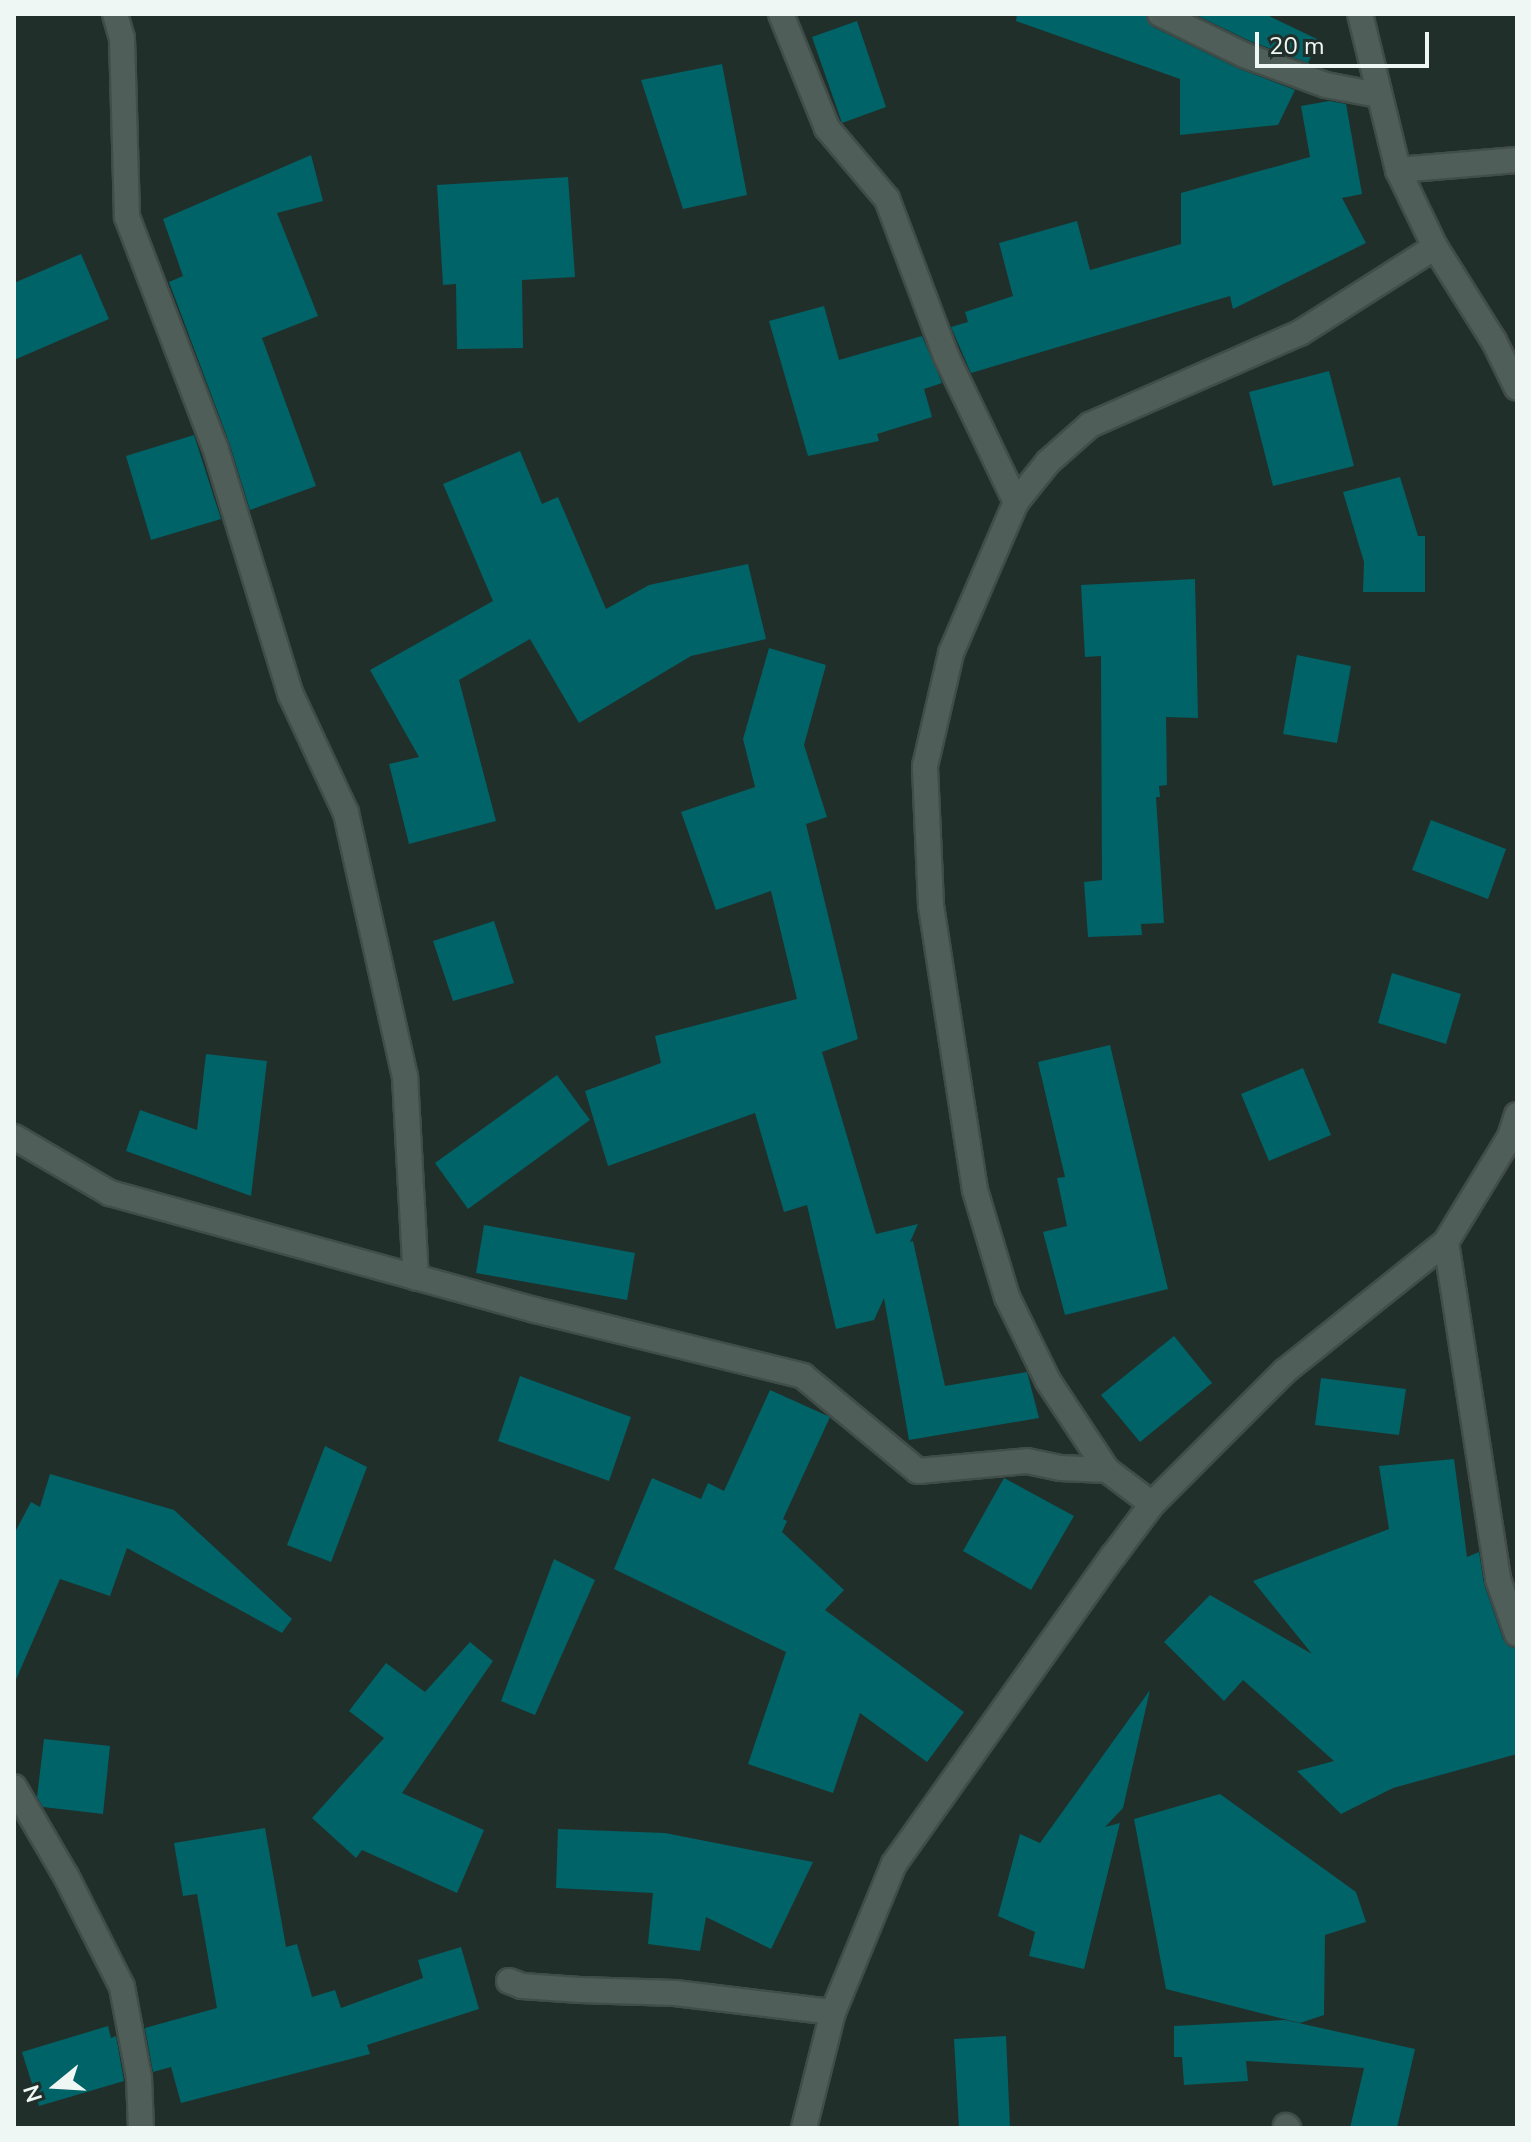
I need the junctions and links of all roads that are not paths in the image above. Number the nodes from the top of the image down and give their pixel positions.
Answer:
1 (115, 14) edge
2 (781, 14) edge
3 (1160, 14) edge
4 (1360, 14) edge
5 (1378, 95) junction
6 (1517, 160) edge
7 (1398, 170) junction
8 (1435, 247) junction
9 (1517, 388) edge
10 (1016, 502) junction
11 (1517, 1115) edge
12 (14, 1137) edge
13 (1446, 1242) junction
14 (416, 1278) junction
15 (1107, 1470) junction
16 (1152, 1504) junction
17 (1517, 1634) edge
18 (14, 1787) edge
19 (509, 1981) dead end
20 (833, 2012) junction
21 (141, 2128) edge
22 (804, 2128) edge

1 - 14 street
2 - 10 street
3 - 5 street
4 - 5 street
5 - 7 street
6 - 7 street
7 - 8 street
8 - 9 street
8 - 10 street
10 - 15 street
11 - 13 street
12 - 14 street
13 - 16 street
13 - 17 street
14 - 15 street
15 - 16 street
16 - 20 street
18 - 21 street
19 - 20 street
20 - 22 street

